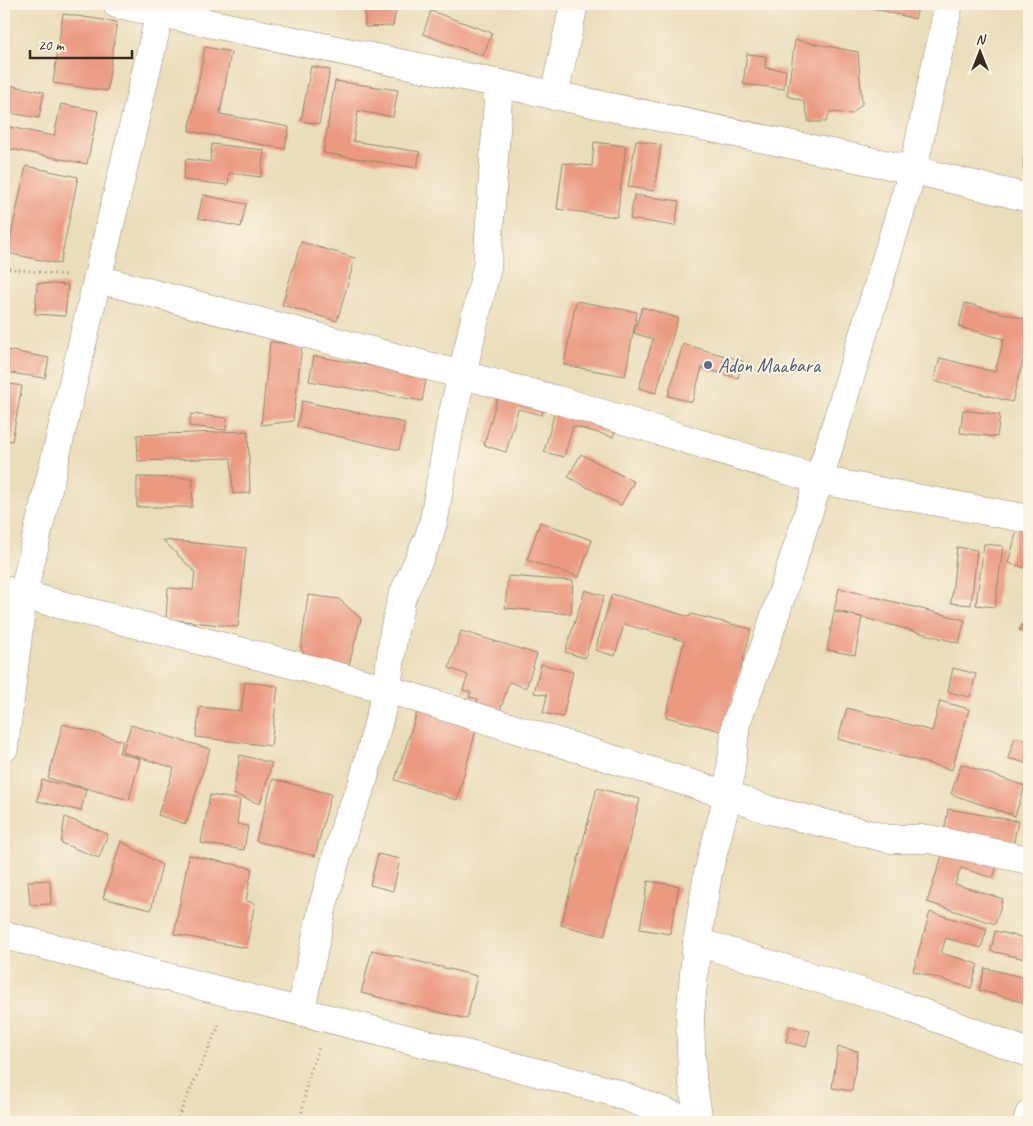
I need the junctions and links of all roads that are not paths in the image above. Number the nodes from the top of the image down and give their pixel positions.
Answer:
1 (117, 4) edge
2 (574, 4) edge
3 (949, 4) edge
4 (161, 9) edge
5 (499, 84) junction
6 (554, 96) junction
7 (913, 170) junction
8 (1029, 198) edge
9 (98, 279) junction
10 (461, 375) junction
11 (819, 480) junction
12 (1029, 519) edge
13 (13, 592) edge
14 (387, 689) junction
15 (4, 748) edge
16 (728, 795) junction
17 (1029, 860) edge
18 (4, 935) edge
19 (697, 942) junction
20 (301, 1010) junction
21 (1029, 1053) edge
22 (1029, 1115) edge
23 (691, 1122) edge
24 (699, 1122) edge
25 (1027, 1122) edge

1 - 4 street
2 - 6 street
3 - 7 street
4 - 5 street
4 - 9 street
5 - 6 street
5 - 10 street
6 - 7 street
7 - 8 street
7 - 11 street
9 - 10 street
9 - 13 street
10 - 11 street
10 - 14 street
11 - 12 street
11 - 16 street
13 - 14 street
13 - 15 street
14 - 16 street
14 - 20 street
16 - 17 street
16 - 19 street
18 - 20 street
19 - 21 street
19 - 24 street
20 - 23 street
22 - 25 street

